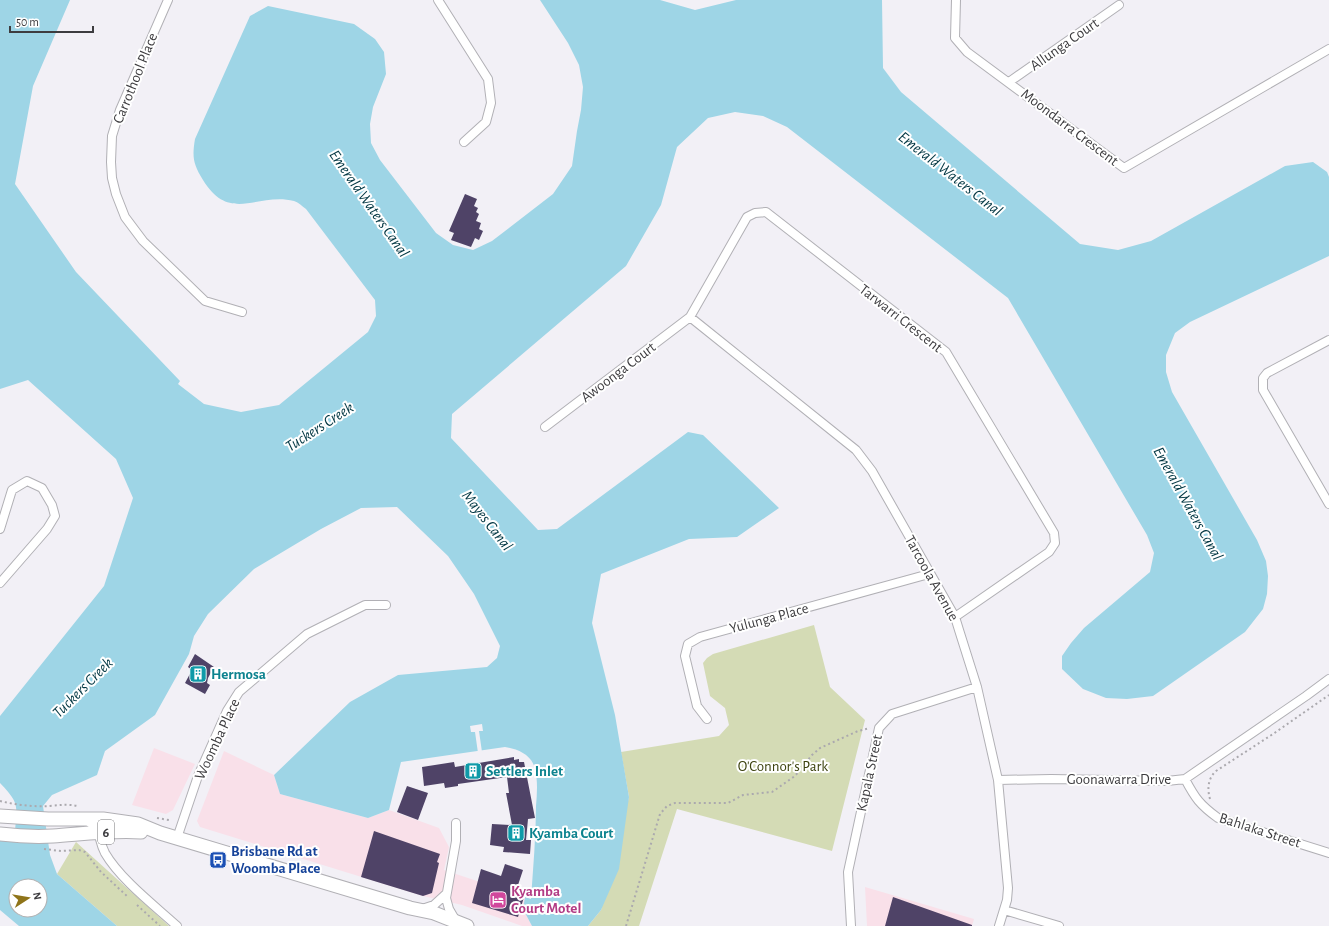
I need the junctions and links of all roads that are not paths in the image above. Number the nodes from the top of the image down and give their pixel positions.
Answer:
1 (168, 0) edge
2 (438, 0) edge
3 (956, 0) edge
4 (1118, 5) dead end
5 (1329, 49) edge
6 (1009, 82) junction
7 (464, 142) dead end
8 (242, 312) dead end
9 (690, 317) junction
10 (1329, 340) edge
11 (545, 427) dead end
12 (1329, 504) edge
13 (0, 529) edge
14 (929, 574) junction
15 (0, 583) edge
16 (386, 605) dead end
17 (955, 617) junction
18 (1329, 679) edge
19 (977, 687) junction
20 (707, 719) dead end
21 (1185, 778) junction
22 (998, 780) junction
23 (5, 816) edge
24 (85, 819) junction
25 (456, 823) dead end
26 (98, 832) junction
27 (160, 833) junction
28 (2, 834) edge
29 (177, 838) junction
30 (1329, 853) edge
31 (446, 894) junction
32 (415, 909) junction
33 (1004, 910) junction
34 (456, 925) edge
35 (177, 926) edge
36 (851, 926) edge
37 (998, 926) edge
38 (1058, 926) edge

1 - 8 street, Carrothool Place
2 - 7 street
3 - 6 street, Moondarra Crescent
4 - 6 street, Allunga Court
5 - 6 street, Moondarra Crescent
9 - 11 street, Awoonga Court
9 - 14 street, Tarcoola Avenue
9 - 17 street, Tarwarri Crescent
10 - 12 street
13 - 15 street
14 - 17 street, Tarcoola Avenue
14 - 20 street, Yulunga Place
16 - 29 street, Woomba Place
17 - 19 street, Tarcoola Avenue
18 - 21 street, Goonawarra Drive
19 - 22 street, Tarcoola Avenue
19 - 36 street, Kapala Street
21 - 22 street, Goonawarra Drive
21 - 30 street, Bahlaka Street
22 - 33 street, Tarcoola Avenue
23 - 24 main road, 6
24 - 26 street
24 - 27 main road, 6
25 - 31 street
26 - 27 main road, 6
26 - 28 main road, 6
26 - 35 street
27 - 29 main road, 6
29 - 32 main road, 6
31 - 32 street
31 - 34 street
32 - 34 main road, 6
33 - 37 street, Tarcoola Avenue
33 - 38 street

